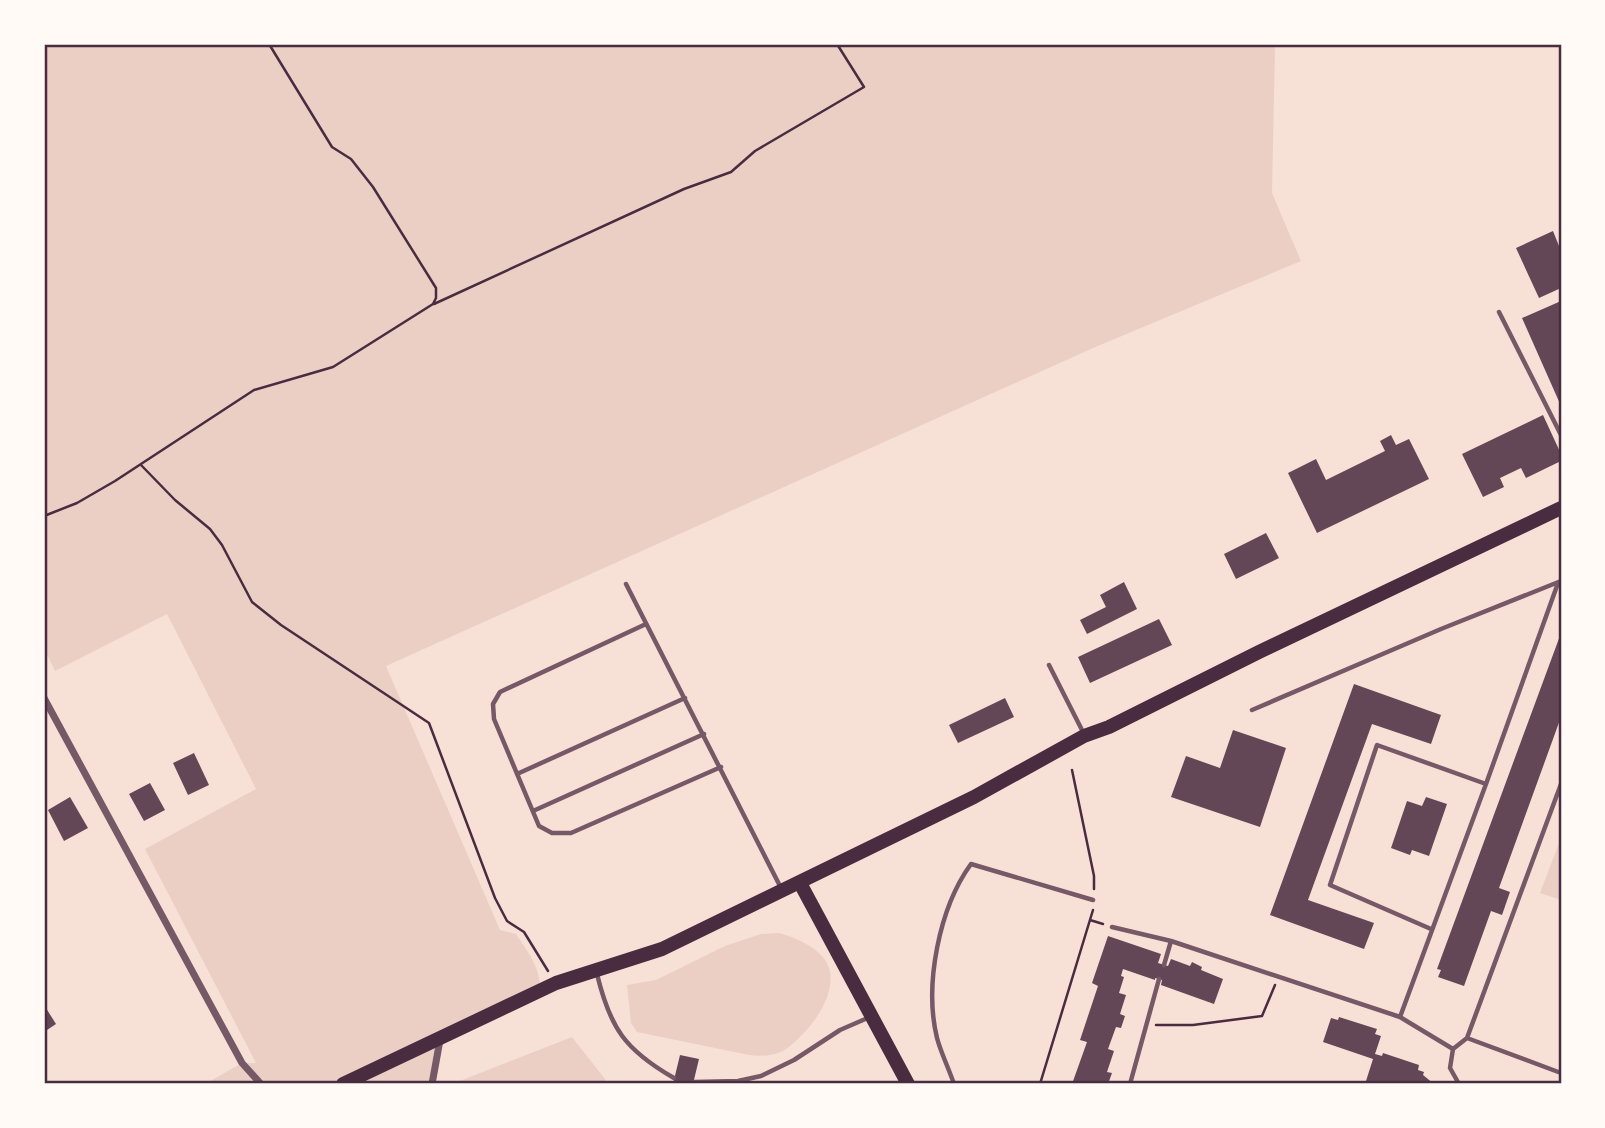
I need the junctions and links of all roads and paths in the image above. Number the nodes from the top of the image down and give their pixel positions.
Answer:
1 (269, 44) edge
2 (836, 44) edge
3 (433, 304) junction
4 (1499, 312) dead end
5 (1561, 435) edge
6 (141, 465) junction
7 (1561, 508) edge
8 (44, 516) edge
9 (1560, 582) edge
10 (626, 584) dead end
11 (646, 624) junction
12 (1049, 665) dead end
13 (44, 698) edge
14 (685, 698) junction
15 (1252, 710) dead end
16 (704, 734) junction
17 (1084, 736) junction
18 (721, 767) junction
19 (1072, 770) dead end
20 (517, 775) junction
21 (1486, 784) junction
22 (1561, 784) edge
23 (533, 811) junction
24 (800, 883) junction
25 (783, 892) junction
26 (1093, 900) junction
27 (1090, 920) junction
28 (1112, 927) joint
29 (1431, 929) junction
30 (1171, 941) junction
31 (1164, 965) dead end
32 (596, 970) junction
33 (1279, 975) junction
34 (1159, 979) dead end
35 (556, 983) junction
36 (872, 1016) junction
37 (1400, 1017) junction
38 (1146, 1025) junction
39 (440, 1038) junction
40 (1467, 1038) junction
41 (1453, 1049) junction
42 (1561, 1073) edge
43 (674, 1078) dead end
44 (694, 1082) dead end
45 (261, 1084) edge
46 (343, 1084) edge
47 (432, 1084) edge
48 (908, 1084) edge
49 (954, 1084) edge
50 (1040, 1084) edge
51 (1130, 1084) edge
52 (1459, 1084) edge

1 - 3 path
2 - 3 path
3 - 6 path
4 - 5 lane
6 - 8 path
6 - 35 path
7 - 17 main road
9 - 15 lane
9 - 21 lane
10 - 11 lane
11 - 14 lane
11 - 20 lane
12 - 17 lane
13 - 45 street
14 - 16 lane
14 - 20 lane
16 - 18 lane
16 - 23 lane
17 - 24 main road
18 - 23 lane
18 - 25 lane
19 - 26 path
20 - 23 lane
21 - 29 lane
21 - 29 lane
22 - 40 lane
24 - 25 main road
24 - 36 main road
25 - 32 main road
26 - 27 path
26 - 49 lane
27 - 28 path
27 - 50 path
28 - 30 lane
29 - 37 lane
30 - 31 lane
30 - 33 lane
32 - 35 main road
32 - 43 lane
33 - 37 lane
33 - 38 path
34 - 38 lane
35 - 39 main road
36 - 44 lane
36 - 48 main road
37 - 41 lane
38 - 51 lane
39 - 46 main road
39 - 47 street
40 - 41 lane
40 - 42 lane
41 - 52 lane

